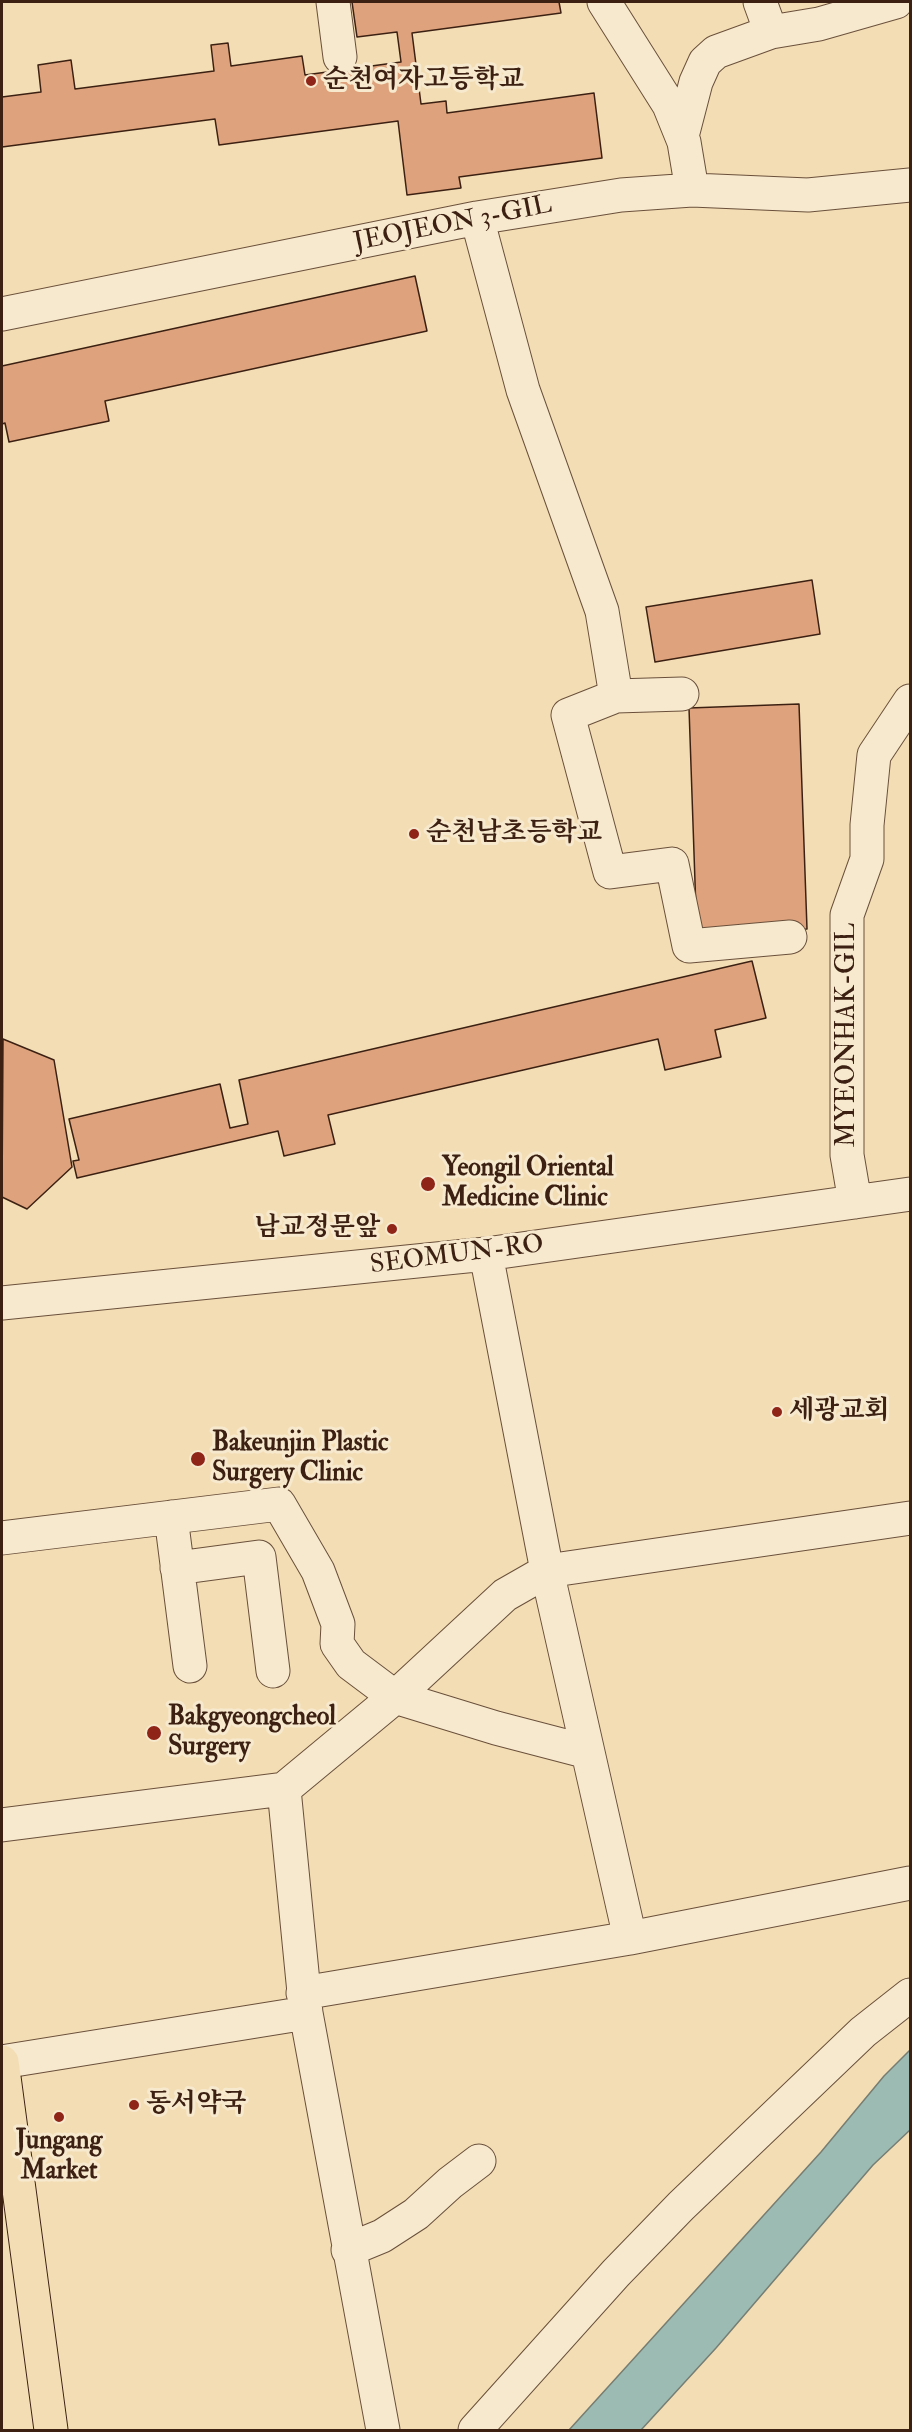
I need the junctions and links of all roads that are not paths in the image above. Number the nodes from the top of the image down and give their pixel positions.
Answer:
1 (333, 2) edge
2 (604, 2) edge
3 (760, 2) edge
4 (896, 2) edge
5 (771, 32) junction
6 (340, 57) dead end
7 (682, 136) junction
8 (910, 185) edge
9 (692, 190) junction
10 (477, 218) junction
11 (2, 314) edge
12 (682, 694) dead end
13 (616, 696) junction
14 (910, 701) edge
15 (790, 937) dead end
16 (910, 1194) edge
17 (855, 1202) junction
18 (486, 1254) junction
19 (2, 1303) edge
20 (171, 1517) junction
21 (910, 1518) edge
22 (2, 1539) edge
23 (177, 1568) junction
24 (547, 1571) junction
25 (190, 1666) dead end
26 (273, 1671) dead end
27 (395, 1697) junction
28 (588, 1752) junction
29 (284, 1789) junction
30 (2, 1825) edge
31 (910, 1883) edge
32 (630, 1938) junction
33 (910, 1995) edge
34 (305, 2003) junction
35 (2, 2062) edge
36 (479, 2161) dead end
37 (348, 2250) junction
38 (51, 2430) edge
39 (383, 2430) edge
40 (475, 2430) edge

1 - 6 street
2 - 7 street
3 - 5 street
4 - 5 street
5 - 7 street
7 - 9 street
8 - 9 street, JEOJEON 3-GIL
9 - 10 street, JEOJEON 3-GIL
10 - 11 street, JEOJEON 3-GIL
10 - 13 street
12 - 13 street
13 - 15 street
14 - 17 street, MYEONHAK-GIL
16 - 17 street, SEOMUN-RO
17 - 18 street, SEOMUN-RO
18 - 19 street, SEOMUN-RO
18 - 24 street
20 - 22 street
20 - 23 street
20 - 27 street
21 - 24 street
23 - 25 street
23 - 26 street
24 - 27 street
24 - 28 street
27 - 28 street
27 - 29 street
28 - 32 street
29 - 30 street
29 - 34 street
31 - 32 street
32 - 34 street
33 - 40 street
34 - 35 street
34 - 37 street
35 - 38 main road
36 - 37 street
37 - 39 street

